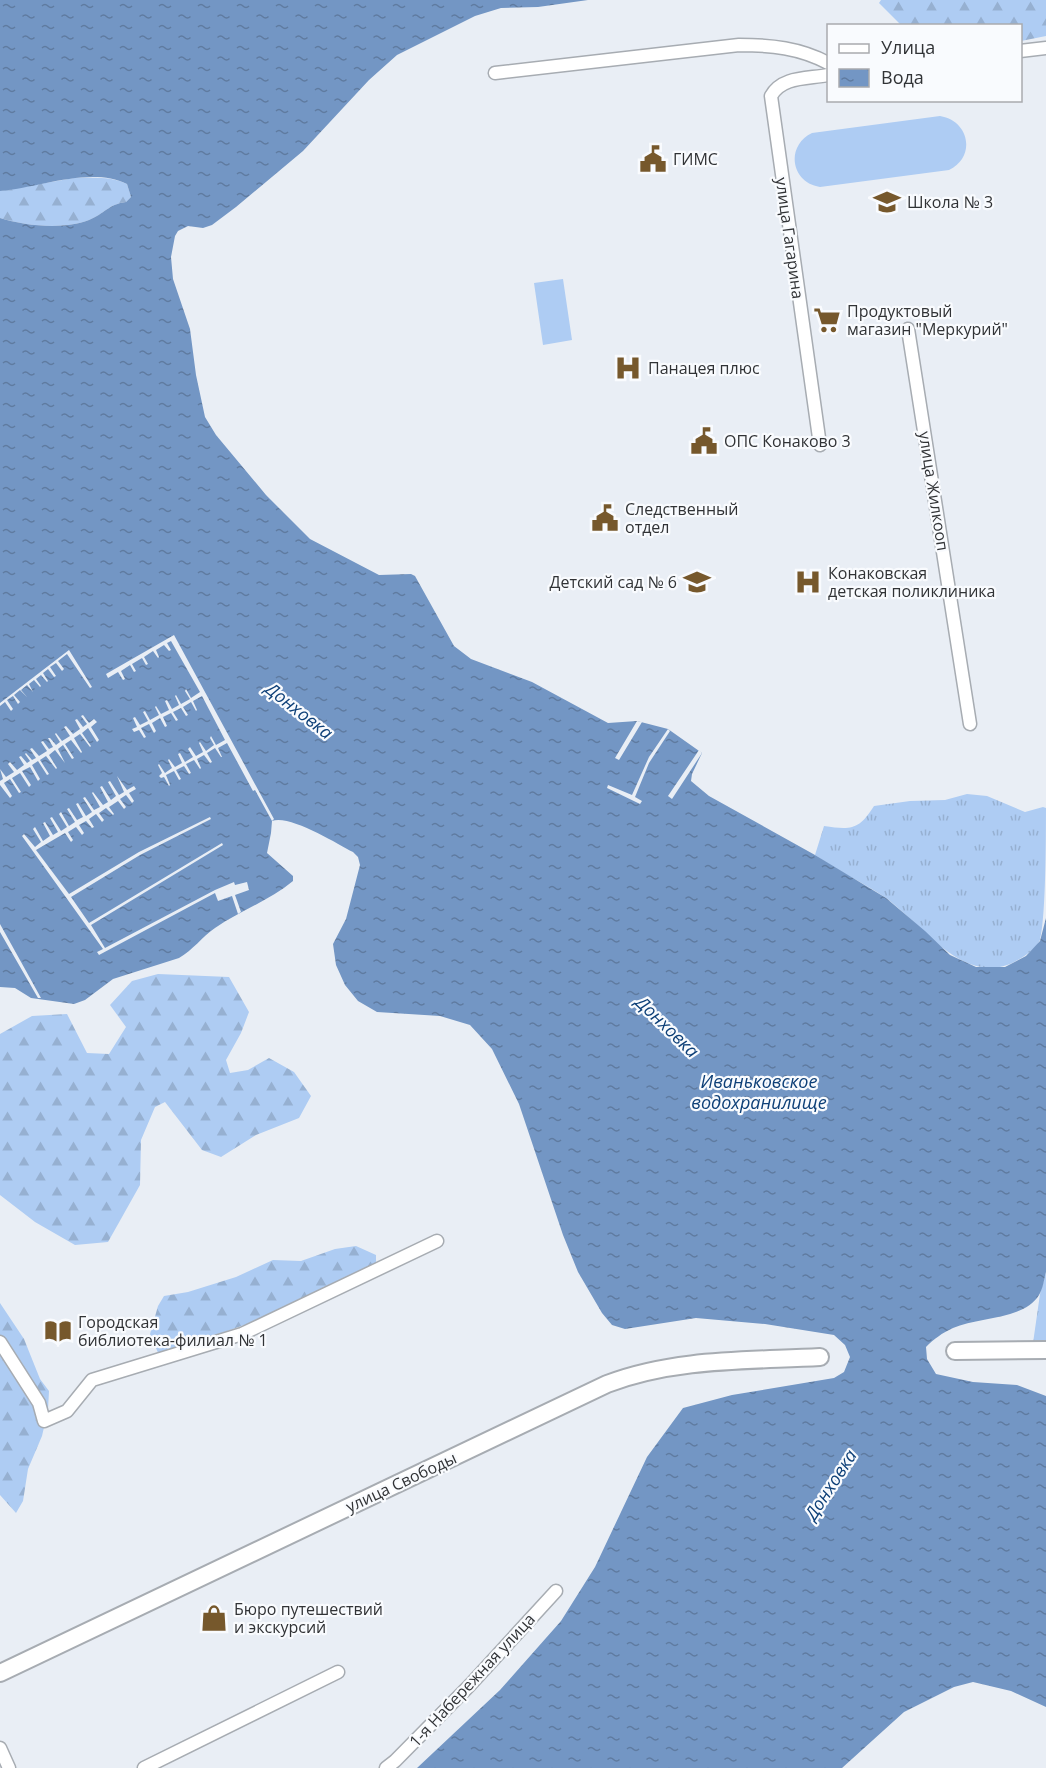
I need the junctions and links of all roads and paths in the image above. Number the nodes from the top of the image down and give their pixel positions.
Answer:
1 (1046, 48) edge
2 (1022, 51) edge
3 (827, 63) edge
4 (495, 73) dead end
5 (827, 75) edge
6 (908, 329) dead end
7 (820, 445) dead end
8 (970, 724) dead end
9 (437, 1241) dead end
10 (0, 1342) edge
11 (1046, 1350) edge
12 (955, 1351) dead end
13 (820, 1357) dead end
14 (556, 1591) dead end
15 (338, 1672) dead end
16 (0, 1673) edge
17 (0, 1748) edge
18 (9, 1768) edge
19 (144, 1768) edge
20 (386, 1768) edge

1 - 2 street
3 - 4 street
5 - 7 street, улица Гагарина
6 - 8 street, улица Жилкооп
9 - 10 street
11 - 12 main road
13 - 16 main road, улица Свободы
14 - 20 street, 1-я Набережная улица
15 - 19 street
17 - 18 street

